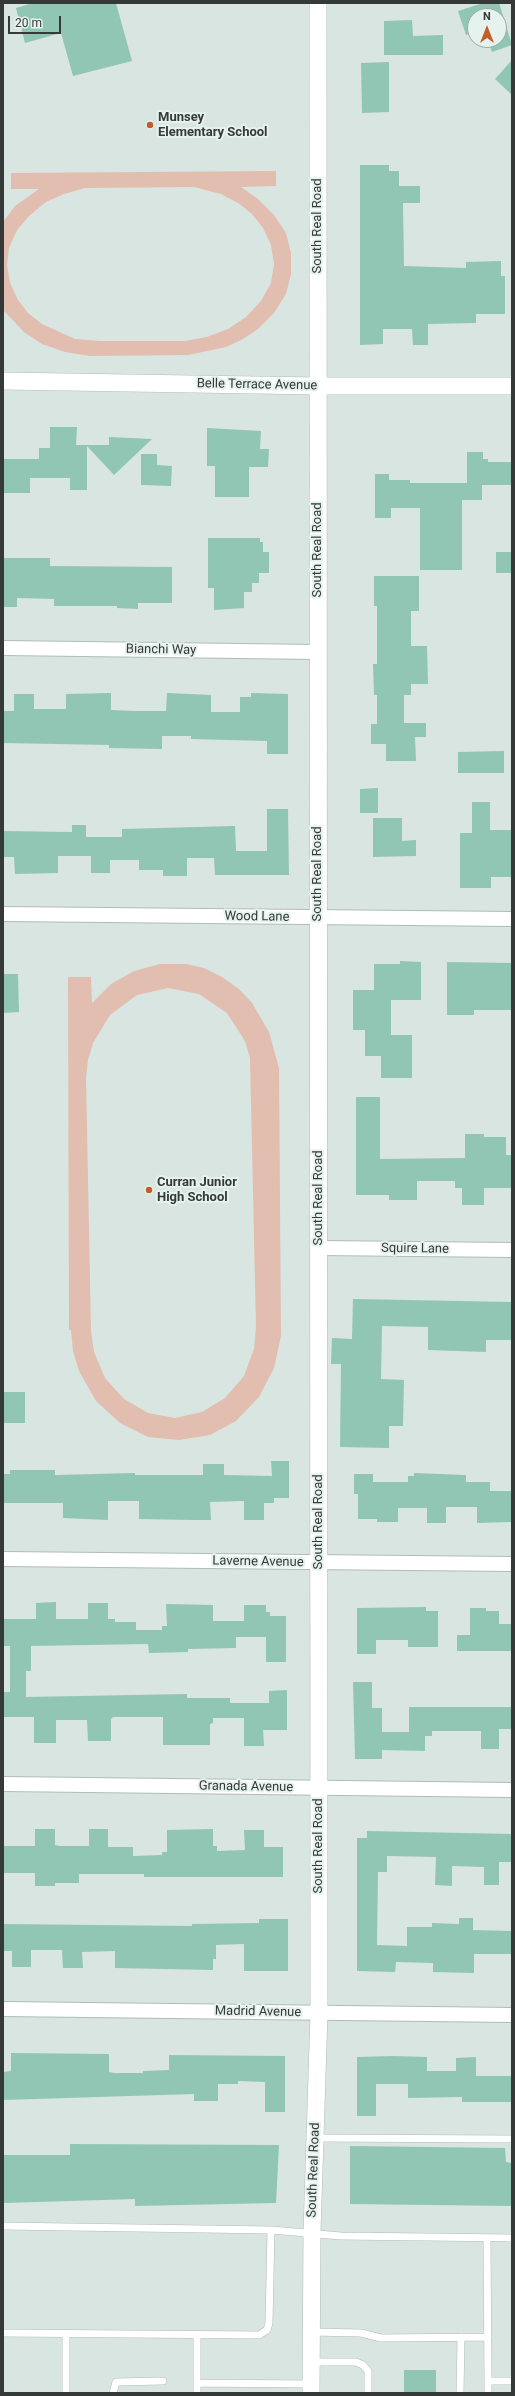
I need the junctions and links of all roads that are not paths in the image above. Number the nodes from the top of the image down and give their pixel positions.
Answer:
1 (318, 3) edge
2 (3, 381) edge
3 (318, 386) junction
4 (512, 386) edge
5 (3, 648) edge
6 (318, 652) junction
7 (3, 914) edge
8 (318, 918) junction
9 (512, 919) edge
10 (319, 1248) junction
11 (512, 1250) edge
12 (3, 1559) edge
13 (319, 1562) junction
14 (512, 1564) edge
15 (3, 1784) edge
16 (319, 1788) junction
17 (512, 1790) edge
18 (3, 2009) edge
19 (319, 2013) junction
20 (512, 2015) edge
21 (315, 2138) junction
22 (512, 2139) edge
23 (3, 2226) edge
24 (271, 2230) junction
25 (312, 2232) junction
26 (487, 2238) junction
27 (512, 2238) edge
28 (311, 2332) junction
29 (3, 2333) edge
30 (66, 2334) junction
31 (197, 2335) junction
32 (461, 2337) junction
33 (488, 2337) junction
34 (311, 2362) junction
35 (163, 2381) dead end
36 (488, 2381) junction
37 (512, 2381) edge
38 (197, 2384) junction
39 (311, 2388) edge
40 (66, 2393) edge
41 (112, 2393) edge
42 (197, 2393) edge
43 (368, 2393) edge
44 (460, 2393) edge
45 (488, 2393) edge

1 - 3 street, South Real Road
2 - 3 street, Belle Terrace Avenue
3 - 4 street, Belle Terrace Avenue
3 - 6 street, South Real Road
5 - 6 street, Bianchi Way
6 - 8 street, South Real Road
7 - 8 street, Wood Lane
8 - 9 street, Wood Lane
8 - 10 street, South Real Road
10 - 11 street, Squire Lane
10 - 13 street, South Real Road
12 - 13 street, Laverne Avenue
13 - 14 street, Laverne Avenue
13 - 16 street, South Real Road
15 - 16 street, Granada Avenue
16 - 17 street, Granada Avenue
16 - 19 street, South Real Road
18 - 19 street, Madrid Avenue
19 - 20 street, Madrid Avenue
19 - 21 street, South Real Road
21 - 22 lane
21 - 25 street, South Real Road
23 - 24 lane
24 - 25 lane
24 - 31 lane
25 - 26 lane
25 - 28 street, South Real Road
26 - 27 lane
26 - 33 lane
28 - 32 lane
28 - 34 street, South Real Road
29 - 30 lane
30 - 31 lane
30 - 40 lane
31 - 38 lane
32 - 33 lane
32 - 44 lane
33 - 36 lane
34 - 39 street, South Real Road
34 - 43 lane
35 - 41 lane
36 - 37 lane
36 - 45 lane
38 - 39 lane
38 - 42 lane

